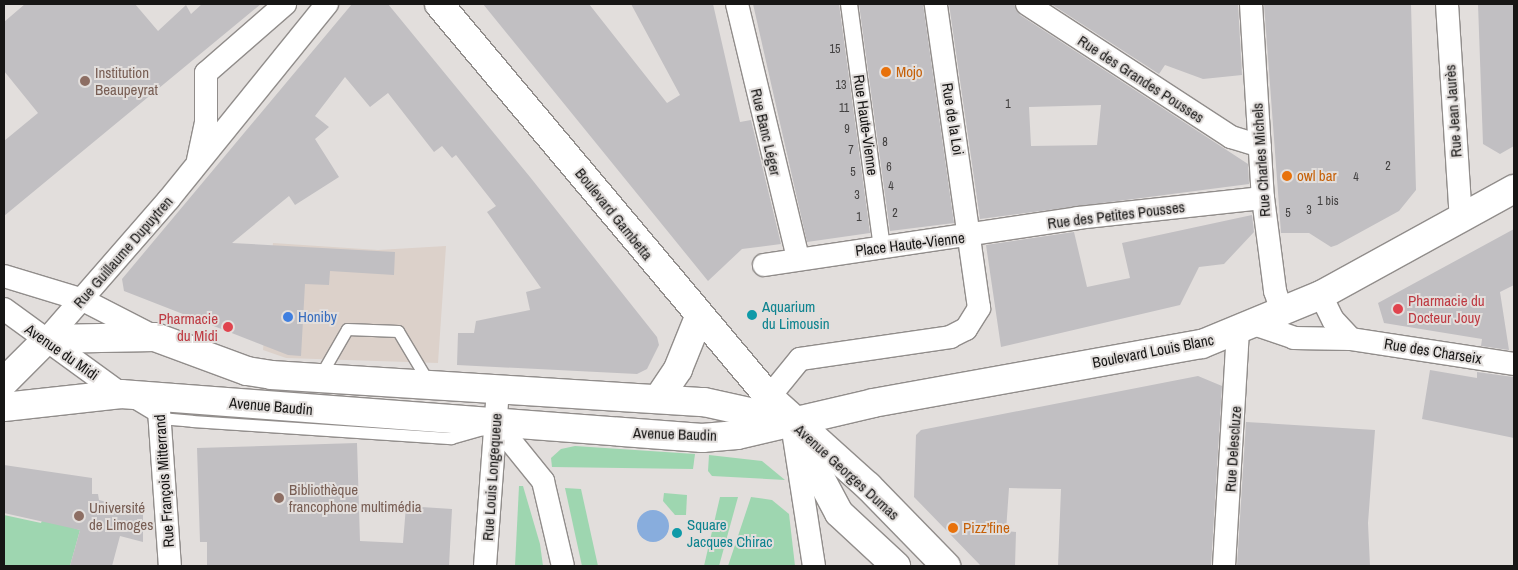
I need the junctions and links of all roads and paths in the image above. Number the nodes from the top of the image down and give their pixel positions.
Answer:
1 (284, 4) edge
2 (327, 4) edge
3 (439, 4) edge
4 (737, 4) edge
5 (850, 4) edge
6 (936, 4) edge
7 (1027, 4) edge
8 (1251, 4) edge
9 (1447, 4) edge
10 (1260, 146) junction
11 (198, 164) junction
12 (1514, 189) edge
13 (1262, 198) junction
14 (1461, 218) junction
15 (970, 233) junction
16 (882, 247) junction
17 (798, 259) junction
18 (764, 265) dead end
19 (4, 276) edge
20 (1321, 295) junction
21 (82, 300) junction
22 (4, 309) edge
23 (1283, 314) junction
24 (699, 317) junction
25 (1248, 328) junction
26 (155, 337) junction
27 (47, 339) junction
28 (1351, 339) junction
29 (1514, 364) edge
30 (319, 378) junction
31 (4, 382) edge
32 (428, 383) junction
33 (498, 388) junction
34 (121, 394) junction
35 (769, 397) junction
36 (658, 399) junction
37 (4, 407) edge
38 (159, 407) junction
39 (791, 421) junction
40 (496, 423) junction
41 (170, 566) edge
42 (485, 566) edge
43 (563, 566) edge
44 (814, 566) edge
45 (896, 566) edge
46 (946, 566) edge
47 (1224, 566) edge

1 - 11 street, Rue Guillaume Dupuytren
2 - 11 street, Rue Guillaume Dupuytren
3 - 24 main road, Boulevard Gambetta
4 - 17 street, Rue Banc Léger
5 - 16 street, Rue Haute-Vienne
6 - 15 street, Rue de la Loi
7 - 10 street, Rue des Grandes Pousses
8 - 10 street, Rue Charles Michels
9 - 14 street, Rue Jean Jaurès
10 - 13 street, Rue Charles Michels
11 - 21 street, Rue Guillaume Dupuytren
12 - 14 main road, Boulevard Louis Blanc
13 - 15 street, Rue des Petites Pousses
13 - 23 street, Rue Charles Michels
14 - 20 main road, Boulevard Louis Blanc
15 - 16 street, Place Haute-Vienne
15 - 35 street, Place Haute-Vienne
16 - 17 street, Place Haute-Vienne
17 - 18 street, Place Haute-Vienne
19 - 21 street
20 - 23 main road, Boulevard Louis Blanc
20 - 28 street
21 - 26 street, Avenue Baudin
21 - 27 street, Rue Guillaume Dupuytren
22 - 27 street, Avenue du Midi
23 - 25 main road, Boulevard Louis Blanc
24 - 35 main road, Boulevard Gambetta
24 - 36 main road
25 - 28 street, Rue des Charseix
25 - 39 main road, Boulevard Louis Blanc
25 - 47 street, Rue Delescluze
26 - 27 main road, Avenue Baudin
26 - 30 main road, Avenue Baudin
27 - 31 main road
27 - 34 street, Avenue du Midi
28 - 29 street, Rue des Charseix
30 - 32 main road, Avenue Baudin
30 - 32 lane
32 - 33 main road, Avenue Baudin
33 - 36 main road, Avenue Baudin
33 - 40 street, Rue Louis Longequeue
34 - 37 main road, Avenue Baudin
34 - 38 main road, Avenue Baudin
35 - 39 main road, Boulevard Gambetta
36 - 39 main road, Avenue Baudin
38 - 40 main road, Avenue Baudin
38 - 41 street, Rue François Mitterrand
39 - 40 main road, Avenue Baudin
39 - 44 street
39 - 45 main road, Avenue Georges Dumas
39 - 46 main road, Avenue Georges Dumas
40 - 42 street, Rue Louis Longequeue
40 - 43 street

